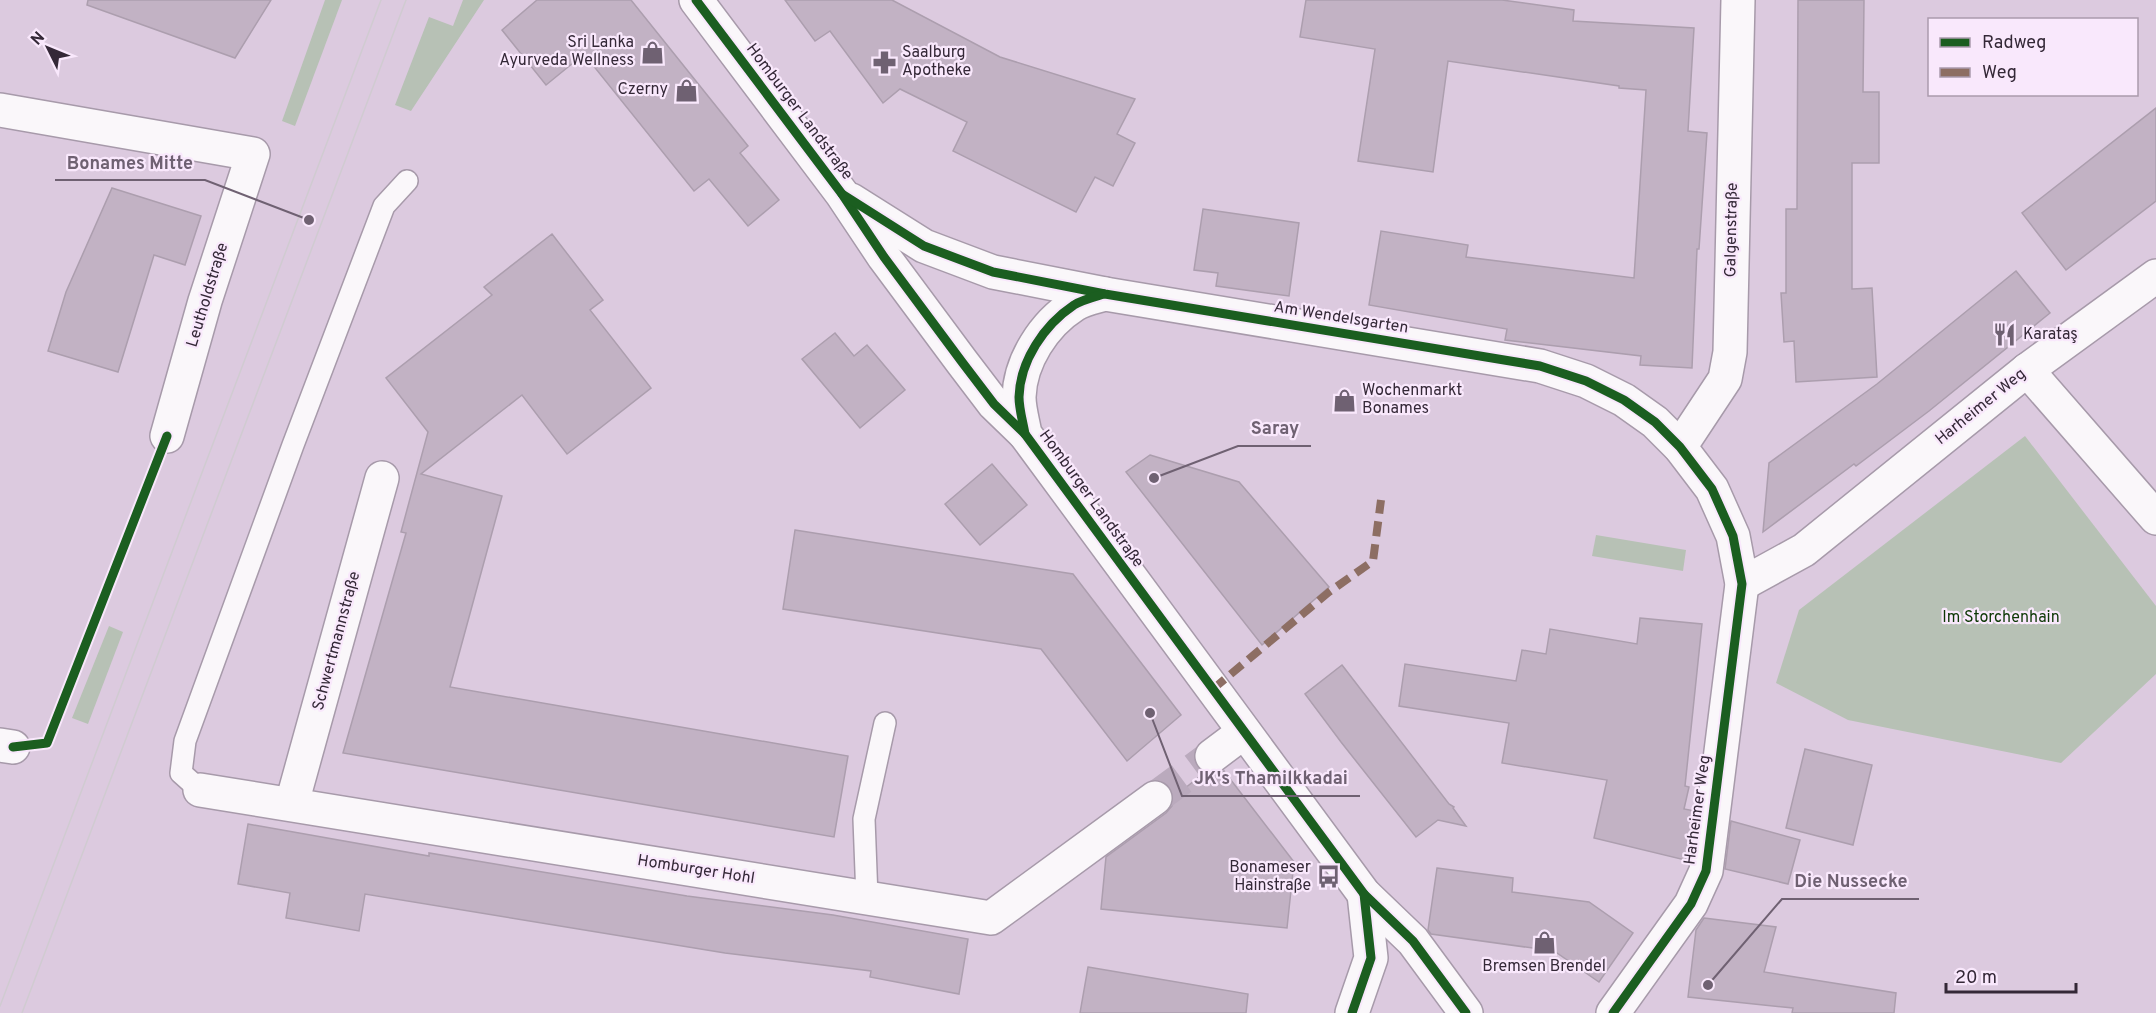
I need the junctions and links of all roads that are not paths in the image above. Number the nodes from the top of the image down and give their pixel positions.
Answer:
1 (696, 0) edge
2 (1738, 0) edge
3 (0, 110) edge
4 (407, 181) dead end
5 (842, 194) junction
6 (2156, 276) edge
7 (1105, 294) junction
8 (2027, 370) junction
9 (1025, 434) junction
10 (167, 436) dead end
11 (1680, 447) junction
12 (382, 478) dead end
13 (2156, 518) edge
14 (1742, 584) junction
15 (885, 723) dead end
16 (1244, 732) junction
17 (1212, 756) tunnel mouth
18 (200, 790) joint
19 (1155, 798) tunnel mouth
20 (292, 803) junction
21 (1364, 894) junction
22 (867, 898) junction
23 (1352, 1013) edge
24 (1466, 1013) edge
25 (1613, 1013) edge

1 - 5 street, Homburger Landstraße
2 - 11 street, Galgenstraße
3 - 10 street, Leutholdstraße
4 - 18 lane
5 - 7 street, Am Wendelsgarten
5 - 9 street, Homburger Landstraße
6 - 8 street, Harheimer Weg
7 - 9 street
7 - 11 street, Am Wendelsgarten
8 - 13 street
8 - 14 street, Harheimer Weg
9 - 16 street, Homburger Landstraße
11 - 14 street, Am Wendelsgarten
12 - 20 street, Schwertmannstraße
14 - 25 street, Harheimer Weg
15 - 22 lane
16 - 17 street
16 - 21 street, Homburger Landstraße
18 - 20 street, Homburger Hohl
19 - 22 street, Homburger Hohl
20 - 22 street, Homburger Hohl
21 - 23 street
21 - 24 street, Homburger Landstraße

